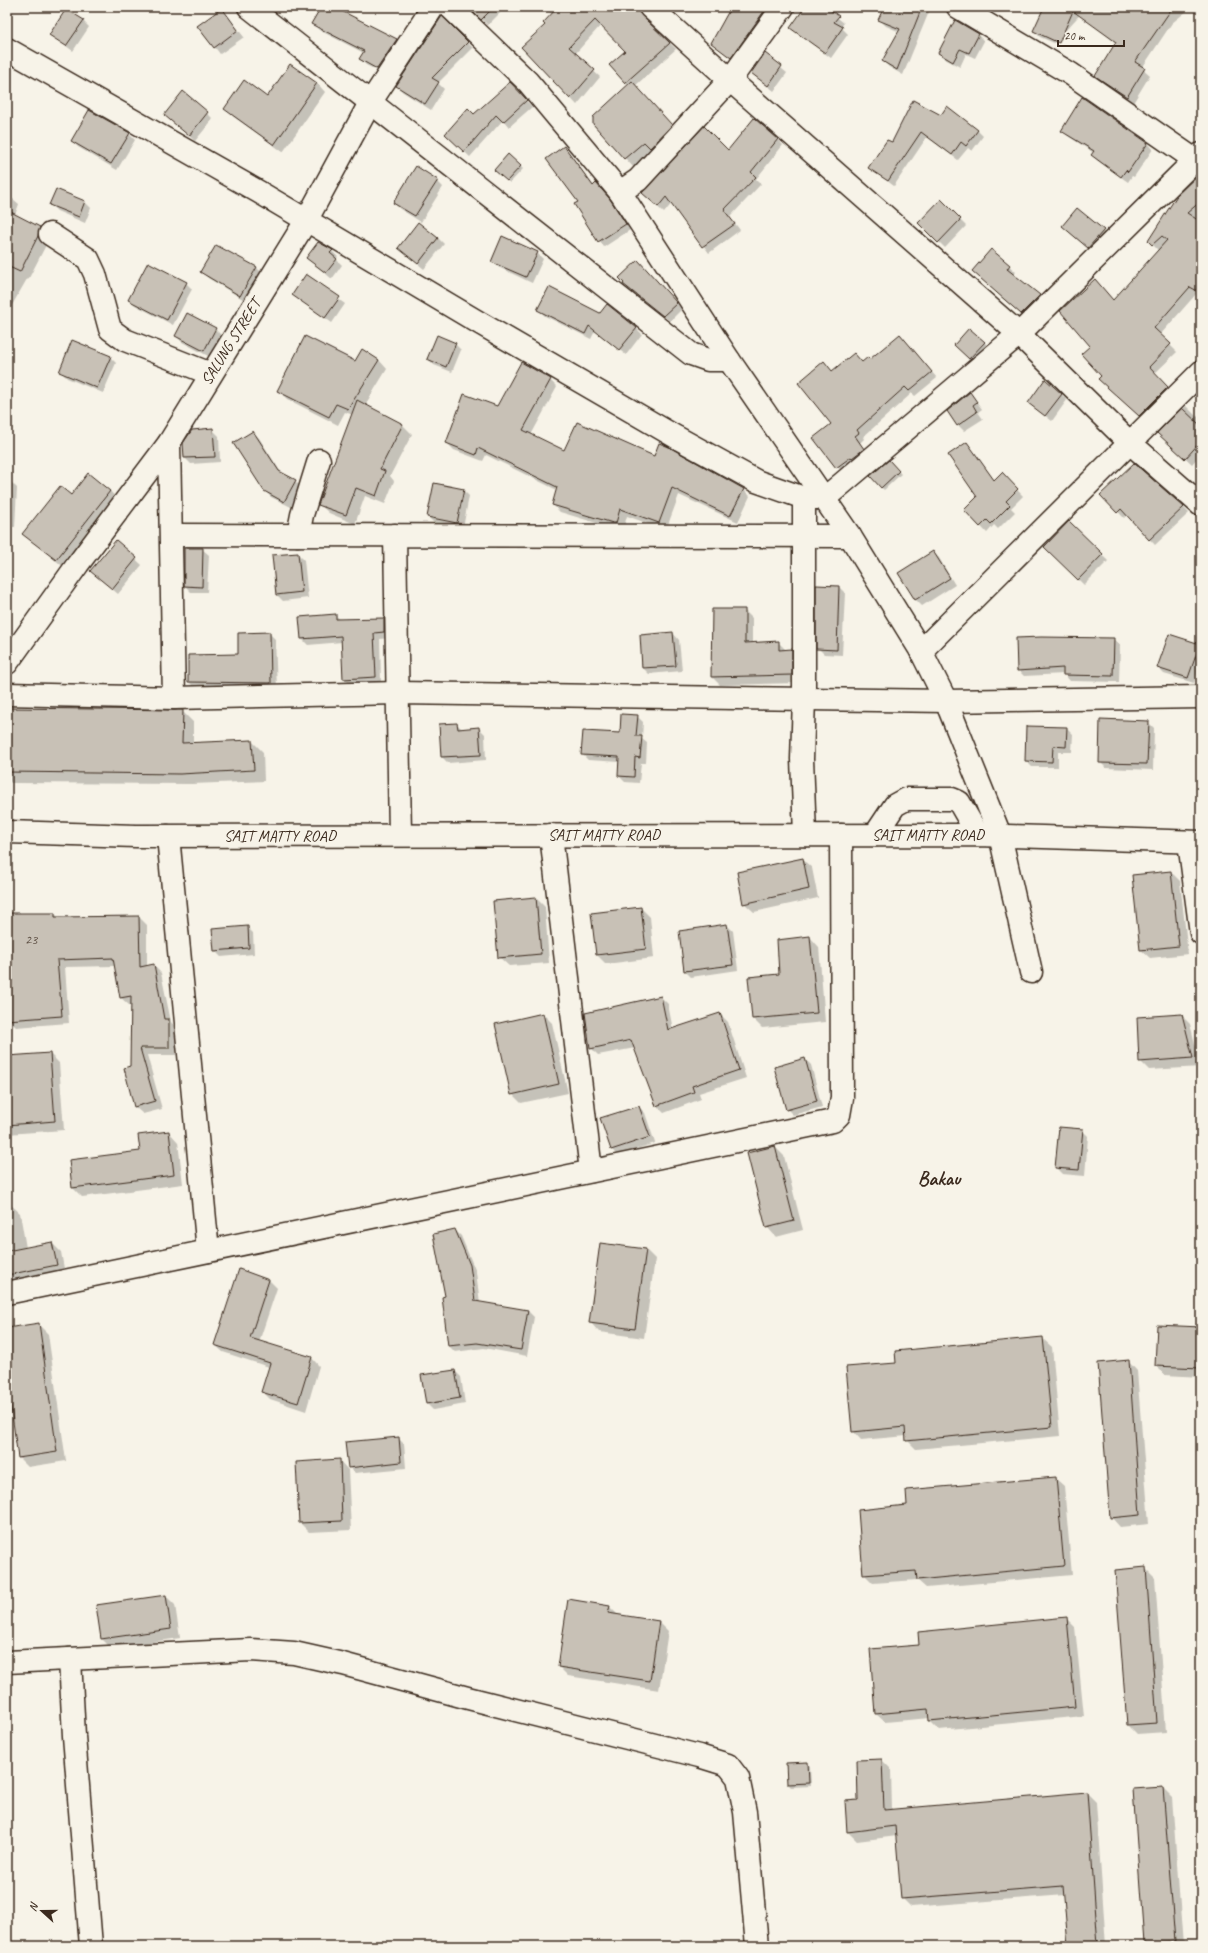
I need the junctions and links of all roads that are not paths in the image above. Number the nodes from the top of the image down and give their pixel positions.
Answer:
1 (249, 7) edge
2 (433, 7) edge
3 (450, 7) edge
4 (650, 7) edge
5 (783, 7) edge
6 (958, 7) edge
7 (7, 49) edge
8 (730, 80) junction
9 (370, 103) junction
10 (1198, 157) edge
11 (620, 192) junction
12 (306, 221) junction
13 (50, 234) dead end
14 (1019, 334) junction
15 (729, 360) junction
16 (1201, 372) edge
17 (211, 374) junction
18 (1129, 442) junction
19 (169, 443) junction
20 (319, 460) dead end
21 (814, 498) junction
22 (1201, 505) edge
23 (172, 535) junction
24 (298, 535) junction
25 (395, 535) junction
26 (803, 535) junction
27 (850, 536) junction
28 (921, 651) junction
29 (7, 663) edge
30 (399, 693) junction
31 (7, 694) edge
32 (1201, 697) edge
33 (174, 698) junction
34 (804, 698) junction
35 (946, 701) junction
36 (7, 832) edge
37 (551, 835) junction
38 (805, 835) junction
39 (841, 835) junction
40 (875, 835) junction
41 (978, 835) junction
42 (1000, 835) junction
43 (168, 836) junction
44 (400, 836) junction
45 (1195, 842) edge
46 (1201, 934) edge
47 (1031, 972) dead end
48 (591, 1171) junction
49 (208, 1251) junction
50 (7, 1293) edge
51 (70, 1659) junction
52 (7, 1662) edge
53 (91, 1946) edge
54 (757, 1946) edge

1 - 9 street
2 - 9 street, SALUNG STREET
3 - 11 street
4 - 8 street
5 - 8 street
6 - 10 street
7 - 12 street
8 - 11 street
8 - 14 street
9 - 12 street, SALUNG STREET
9 - 15 street
10 - 14 street
11 - 15 street
12 - 17 street, SALUNG STREET
12 - 21 street
13 - 17 street
14 - 18 street
14 - 21 street
15 - 21 street
16 - 18 street
17 - 19 street, SALUNG STREET
18 - 22 street
18 - 28 street
19 - 23 street
19 - 29 street, SALUNG STREET
20 - 24 street
21 - 26 street
21 - 27 street
23 - 24 street
23 - 33 street
24 - 25 street
25 - 26 street
25 - 30 street
26 - 27 street
26 - 34 street
27 - 28 street
28 - 35 street
30 - 33 street
30 - 34 street
30 - 44 street
31 - 33 street
32 - 35 street
34 - 35 street
34 - 38 street
35 - 42 street
36 - 43 street, SAIT MATTY ROAD
37 - 38 street, SAIT MATTY ROAD
37 - 44 street, SAIT MATTY ROAD
37 - 48 street
38 - 39 street, SAIT MATTY ROAD
39 - 40 street, SAIT MATTY ROAD
39 - 48 street
40 - 41 street, SAIT MATTY ROAD
40 - 41 street
41 - 42 street, SAIT MATTY ROAD
42 - 45 street, SAIT MATTY ROAD
42 - 47 street
43 - 44 street, SAIT MATTY ROAD
43 - 49 street
45 - 46 street
48 - 49 street
49 - 50 street
51 - 52 street
51 - 53 street
51 - 54 street

